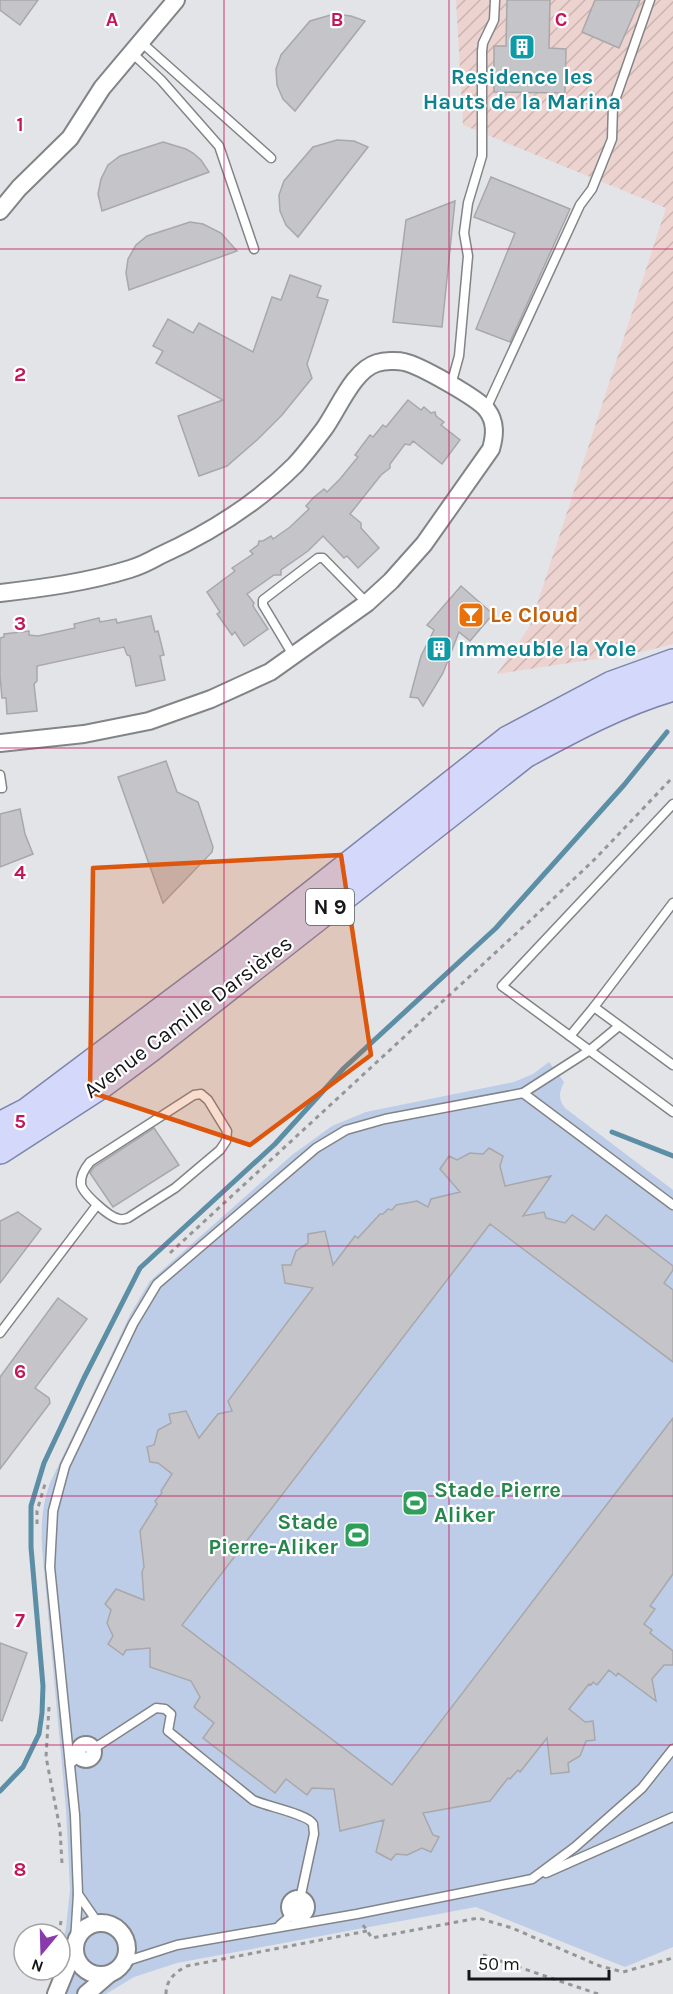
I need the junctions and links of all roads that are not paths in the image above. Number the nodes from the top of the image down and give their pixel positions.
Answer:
1 (176, 0) edge
2 (495, 0) edge
3 (650, 0) edge
4 (136, 47) junction
5 (272, 158) dead end
6 (0, 211) edge
7 (254, 249) dead end
8 (451, 385) junction
9 (486, 410) junction
10 (0, 593) edge
11 (368, 603) junction
12 (293, 655) junction
13 (673, 663) edge
14 (673, 687) edge
15 (0, 743) edge
16 (0, 775) edge
17 (0, 788) edge
18 (673, 804) edge
19 (673, 903) edge
20 (594, 1007) junction
21 (620, 1026) junction
22 (570, 1036) junction
23 (590, 1050) junction
24 (673, 1065) edge
25 (524, 1093) junction
26 (673, 1112) edge
27 (0, 1126) edge
28 (0, 1150) edge
29 (97, 1205) junction
30 (673, 1205) edge
31 (0, 1333) edge
32 (673, 1749) edge
33 (81, 1756) junction
34 (673, 1817) edge
35 (531, 1879) junction
36 (78, 1894) junction
37 (98, 1923) junction
38 (278, 1927) junction
39 (75, 1946) junction
40 (124, 1962) junction
41 (108, 1975) junction
42 (56, 1994) edge
43 (86, 1994) edge

1 - 4 street
2 - 8 lane
3 - 9 lane
4 - 5 lane
4 - 6 street
4 - 7 lane
8 - 9 street
8 - 10 street
9 - 11 street
11 - 12 street
11 - 12 lane
12 - 15 street
13 - 27 main road, Avenue Camille Darsières / N 9
14 - 28 main road, Avenue Camille Darsières / N 9
16 - 17 lane
18 - 22 lane
19 - 20 lane
20 - 21 lane
20 - 22 lane
21 - 23 lane
21 - 24 lane
22 - 23 lane
23 - 25 lane
23 - 26 lane
25 - 30 lane
25 - 33 lane
29 - 29 lane
29 - 31 lane
32 - 35 lane
33 - 36 lane
33 - 38 lane
34 - 35 lane
35 - 38 lane
36 - 37 lane
36 - 39 lane
37 - 39 street
37 - 40 street
38 - 40 lane
39 - 41 street
39 - 42 street
40 - 41 street
41 - 43 street

